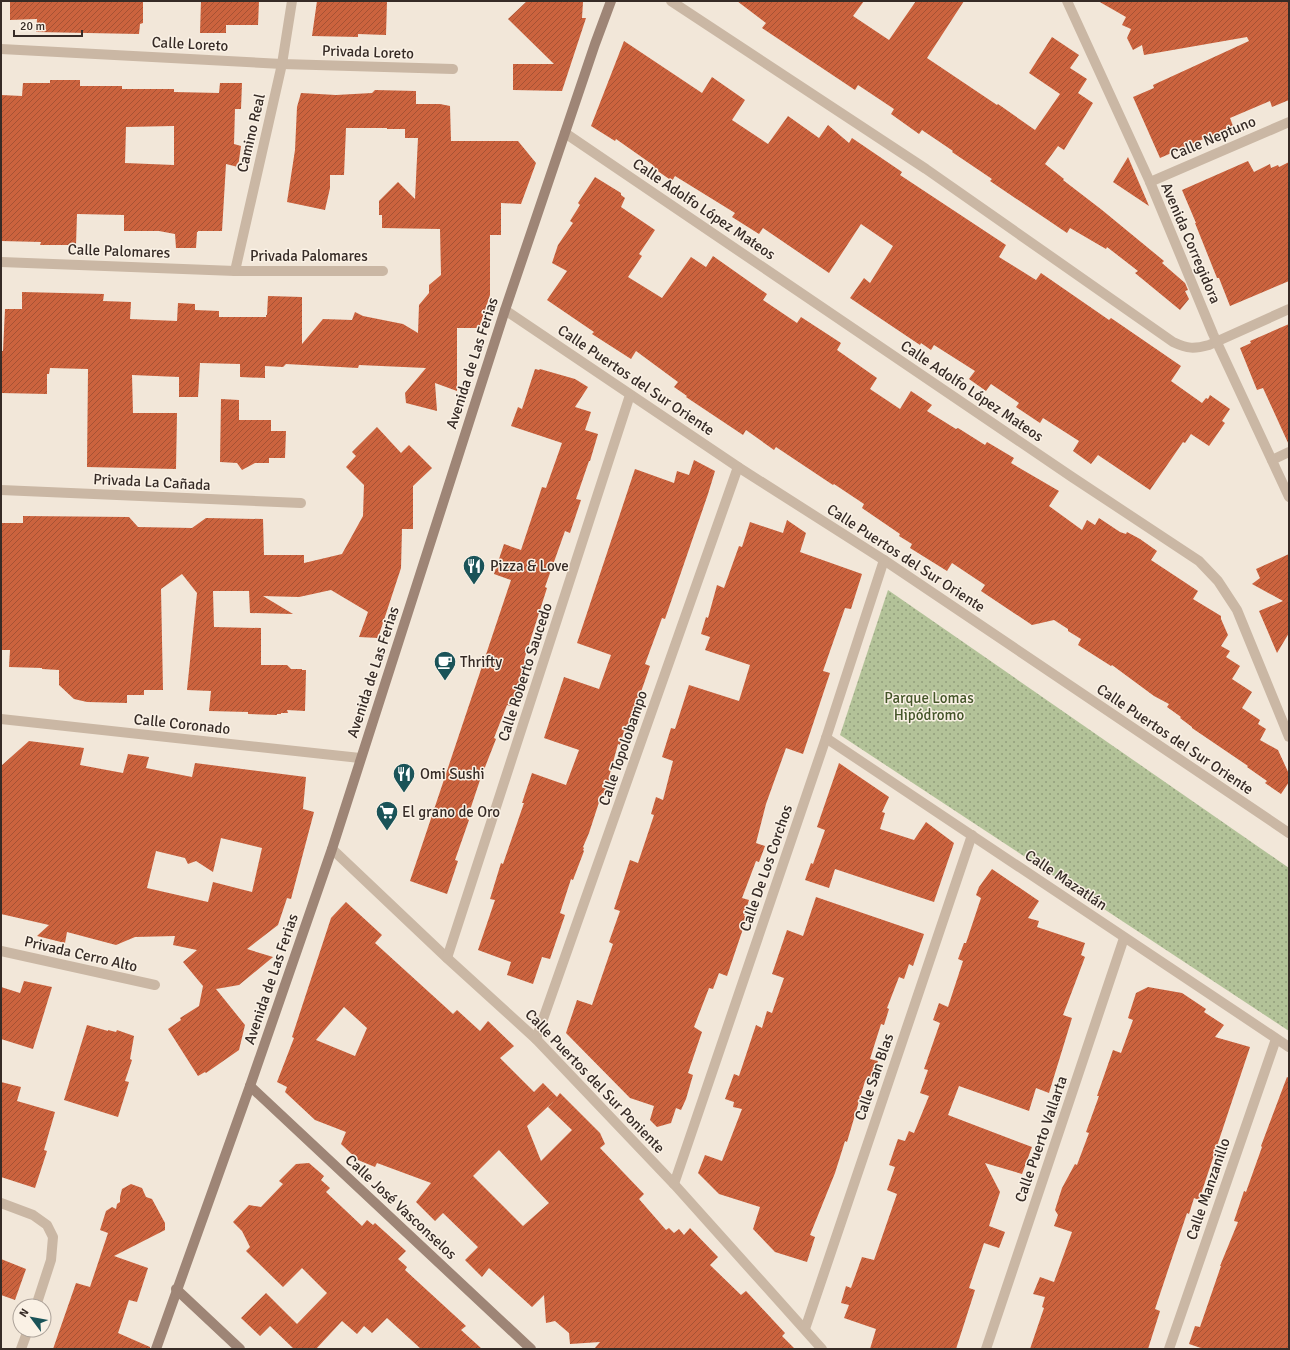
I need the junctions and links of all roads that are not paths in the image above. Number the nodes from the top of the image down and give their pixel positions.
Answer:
1 (292, 1) edge
2 (611, 1) edge
3 (671, 1) edge
4 (1068, 1) edge
5 (1, 49) edge
6 (282, 64) junction
7 (453, 69) dead end
8 (1289, 122) edge
9 (565, 133) junction
10 (1150, 182) junction
11 (1, 262) edge
12 (235, 271) junction
13 (383, 271) dead end
14 (1289, 309) edge
15 (505, 310) junction
16 (1216, 341) junction
17 (630, 395) junction
18 (1289, 452) edge
19 (1272, 460) junction
20 (738, 467) junction
21 (1, 490) edge
22 (1289, 497) edge
23 (302, 503) dead end
24 (884, 560) junction
25 (1, 719) edge
26 (1289, 737) edge
27 (826, 738) junction
28 (360, 758) junction
29 (1289, 833) edge
30 (972, 836) junction
31 (332, 849) junction
32 (1124, 938) junction
33 (1, 951) edge
34 (447, 958) junction
35 (155, 985) dead end
36 (536, 1039) junction
37 (1276, 1039) junction
38 (1289, 1047) edge
39 (250, 1086) junction
40 (674, 1184) junction
41 (1, 1203) edge
42 (176, 1289) junction
43 (39, 1298) edge
44 (805, 1329) junction
45 (25, 1338) edge
46 (21, 1349) edge
47 (156, 1349) edge
48 (240, 1349) edge
49 (531, 1349) edge
50 (822, 1349) edge
51 (986, 1349) edge
52 (1169, 1349) edge

1 - 6 street, Camino Real
2 - 9 main road, Avenida de Las Ferias
3 - 16 street
4 - 10 street, Avenida Corregidora
5 - 6 street, Calle Loreto
6 - 7 street, Privada Loreto
6 - 12 street, Camino Real
8 - 10 street, Calle Neptuno
9 - 15 main road, Avenida de Las Ferias
9 - 26 street, Calle Adolfo López Mateos
10 - 16 street, Avenida Corregidora
11 - 12 street, Calle Palomares
12 - 13 street, Privada Palomares
14 - 16 street
15 - 17 street, Calle Puertos del Sur Oriente
15 - 28 main road, Avenida de Las Ferias
16 - 19 street, Avenida Corregidora
17 - 20 street, Calle Puertos del Sur Oriente
17 - 34 street, Calle Roberto Saucedo
18 - 19 street
19 - 22 street, Avenida Corregidora
20 - 24 street, Calle Puertos del Sur Oriente
20 - 36 street, Calle Topolobampo
21 - 23 street, Privada La Cañada
24 - 27 street, Calle De Los Corchos
24 - 29 street, Calle Puertos del Sur Oriente
25 - 28 street, Calle Coronado
27 - 30 street, Calle Mazatlán
27 - 40 street, Calle De Los Corchos
28 - 31 main road, Avenida de Las Ferias
30 - 32 street, Calle Mazatlán
30 - 44 street, Calle San Blas
31 - 34 street, Calle Puertos del Sur Poniente
31 - 39 main road, Avenida de Las Ferias
32 - 37 street, Calle Mazatlán
32 - 51 street, Calle Puerto Vallarta
33 - 35 street, Privada Cerro Alto
34 - 36 street, Calle Puertos del Sur Poniente
36 - 40 street, Calle Puertos del Sur Poniente
37 - 38 street, Calle Mazatlán
37 - 52 street, Calle Manzanillo
39 - 42 main road, Avenida de Las Ferias
39 - 49 main road, Calle José Vasconselos
40 - 44 street, Calle Puertos del Sur Poniente
41 - 43 street
42 - 47 main road, Avenida de Las Ferias
42 - 48 main road
44 - 50 street, Calle Puertos del Sur Poniente
45 - 46 street

